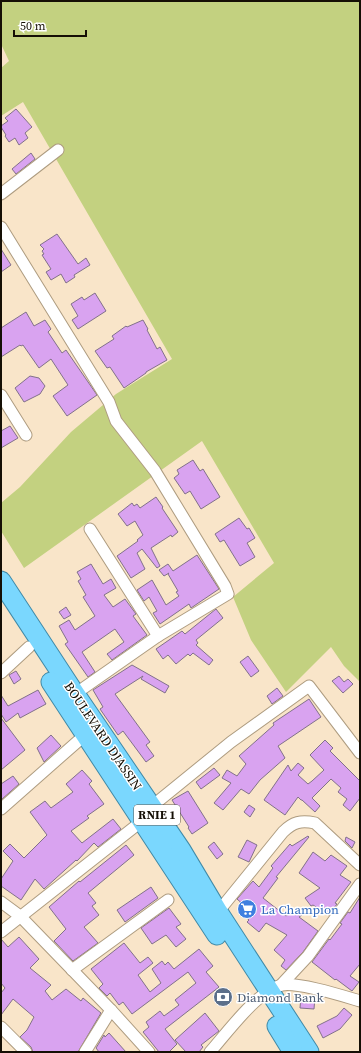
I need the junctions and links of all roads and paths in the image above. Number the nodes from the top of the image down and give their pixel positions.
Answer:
1 (58, 150) dead end
2 (1, 194) edge
3 (1, 227) edge
4 (1, 395) edge
5 (26, 435) dead end
6 (90, 529) dead end
7 (1, 581) edge
8 (1, 605) edge
9 (158, 636) junction
10 (29, 647) junction
11 (1, 674) edge
12 (75, 694) junction
13 (85, 735) junction
14 (360, 753) edge
15 (1, 809) edge
16 (147, 814) junction
17 (360, 864) edge
18 (360, 884) edge
19 (168, 900) dead end
20 (1, 902) edge
21 (218, 912) junction
22 (20, 916) junction
23 (1, 932) edge
24 (72, 970) junction
25 (269, 991) junction
26 (360, 1001) edge
27 (110, 1010) junction
28 (1, 1027) edge
29 (26, 1052) edge
30 (85, 1052) edge
31 (149, 1052) edge
32 (210, 1052) edge
33 (293, 1052) edge
34 (309, 1052) edge

1 - 2 street
3 - 9 street
4 - 5 street
6 - 9 street
7 - 12 highway, BOULEVARD DJASSIN / RNIE 1
8 - 10 highway, BOULEVARD DJASSIN / RNIE 1
9 - 12 street
10 - 11 street
10 - 13 highway, BOULEVARD DJASSIN / RNIE 1
12 - 16 highway, BOULEVARD DJASSIN / RNIE 1
13 - 15 street
13 - 16 highway, BOULEVARD DJASSIN / RNIE 1
14 - 16 street
16 - 21 highway, BOULEVARD DJASSIN / RNIE 1
16 - 22 street
16 - 25 highway, BOULEVARD DJASSIN / RNIE 1
17 - 21 street
18 - 25 street
19 - 24 street
20 - 22 street
21 - 25 highway, BOULEVARD DJASSIN / RNIE 1
22 - 23 street
22 - 24 street
24 - 27 street
25 - 26 street
25 - 32 street
25 - 33 highway, BOULEVARD DJASSIN / RNIE 1
25 - 34 highway, BOULEVARD DJASSIN / RNIE 1
27 - 30 street
27 - 31 street
28 - 29 street

